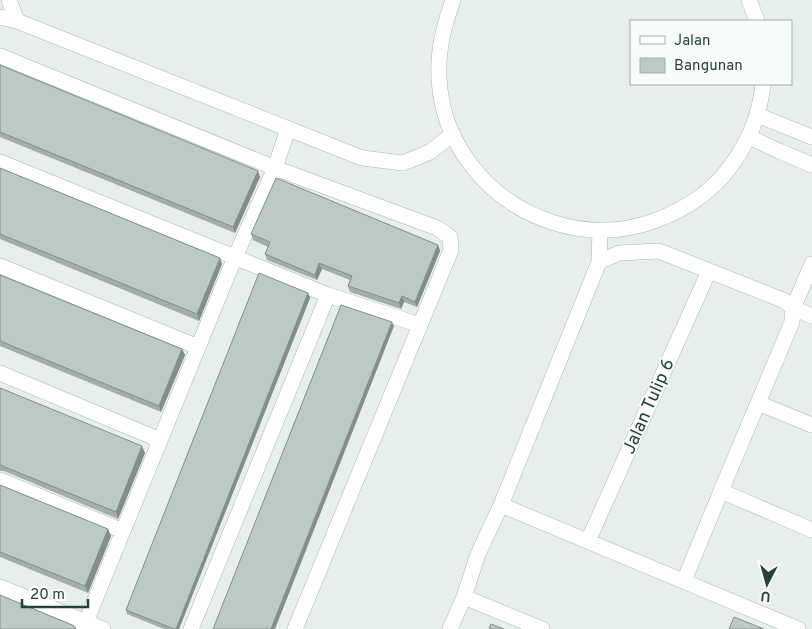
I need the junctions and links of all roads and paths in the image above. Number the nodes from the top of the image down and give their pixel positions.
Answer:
1 (9, 0) edge
2 (454, 0) edge
3 (749, 0) edge
4 (0, 17) edge
5 (757, 20) edge
6 (16, 21) junction
7 (0, 56) edge
8 (763, 85) edge
9 (758, 115) junction
10 (288, 129) junction
11 (452, 134) junction
12 (749, 137) junction
13 (812, 137) edge
14 (0, 162) edge
15 (812, 165) edge
16 (275, 168) junction
17 (600, 230) junction
18 (236, 257) junction
19 (599, 262) junction
20 (812, 264) edge
21 (0, 266) edge
22 (708, 271) junction
23 (328, 295) junction
24 (793, 308) junction
25 (812, 316) edge
26 (420, 325) junction
27 (198, 347) junction
28 (0, 373) edge
29 (758, 403) junction
30 (812, 425) edge
31 (160, 440) junction
32 (0, 480) edge
33 (721, 491) junction
34 (502, 504) junction
35 (812, 530) edge
36 (122, 531) junction
37 (588, 541) junction
38 (684, 582) junction
39 (0, 588) edge
40 (464, 597) junction
41 (84, 626) edge
42 (103, 629) edge
43 (191, 629) edge
44 (295, 629) edge
45 (450, 629) edge
46 (542, 629) edge
47 (798, 629) edge

1 - 6 street
2 - 11 street
3 - 5 street
4 - 6 street
6 - 10 street
7 - 16 street
8 - 9 street
9 - 12 street
9 - 13 street
10 - 11 street
10 - 16 street
11 - 17 street
12 - 15 street
12 - 17 street
14 - 18 street
16 - 18 street
16 - 26 street
17 - 19 street
18 - 23 street
18 - 27 street
19 - 22 street
19 - 34 street
20 - 24 street
21 - 27 street
22 - 24 street
22 - 37 street, Jalan Tulip 6
23 - 26 street
23 - 43 street
24 - 25 street
24 - 29 street
26 - 44 street
27 - 31 street
28 - 31 street
29 - 30 street
29 - 33 street
31 - 36 street
32 - 36 street
33 - 35 street
33 - 38 street
34 - 37 street
34 - 40 street
36 - 41 street
37 - 38 street
38 - 47 street
39 - 41 street
40 - 45 street
40 - 46 street
41 - 42 street

